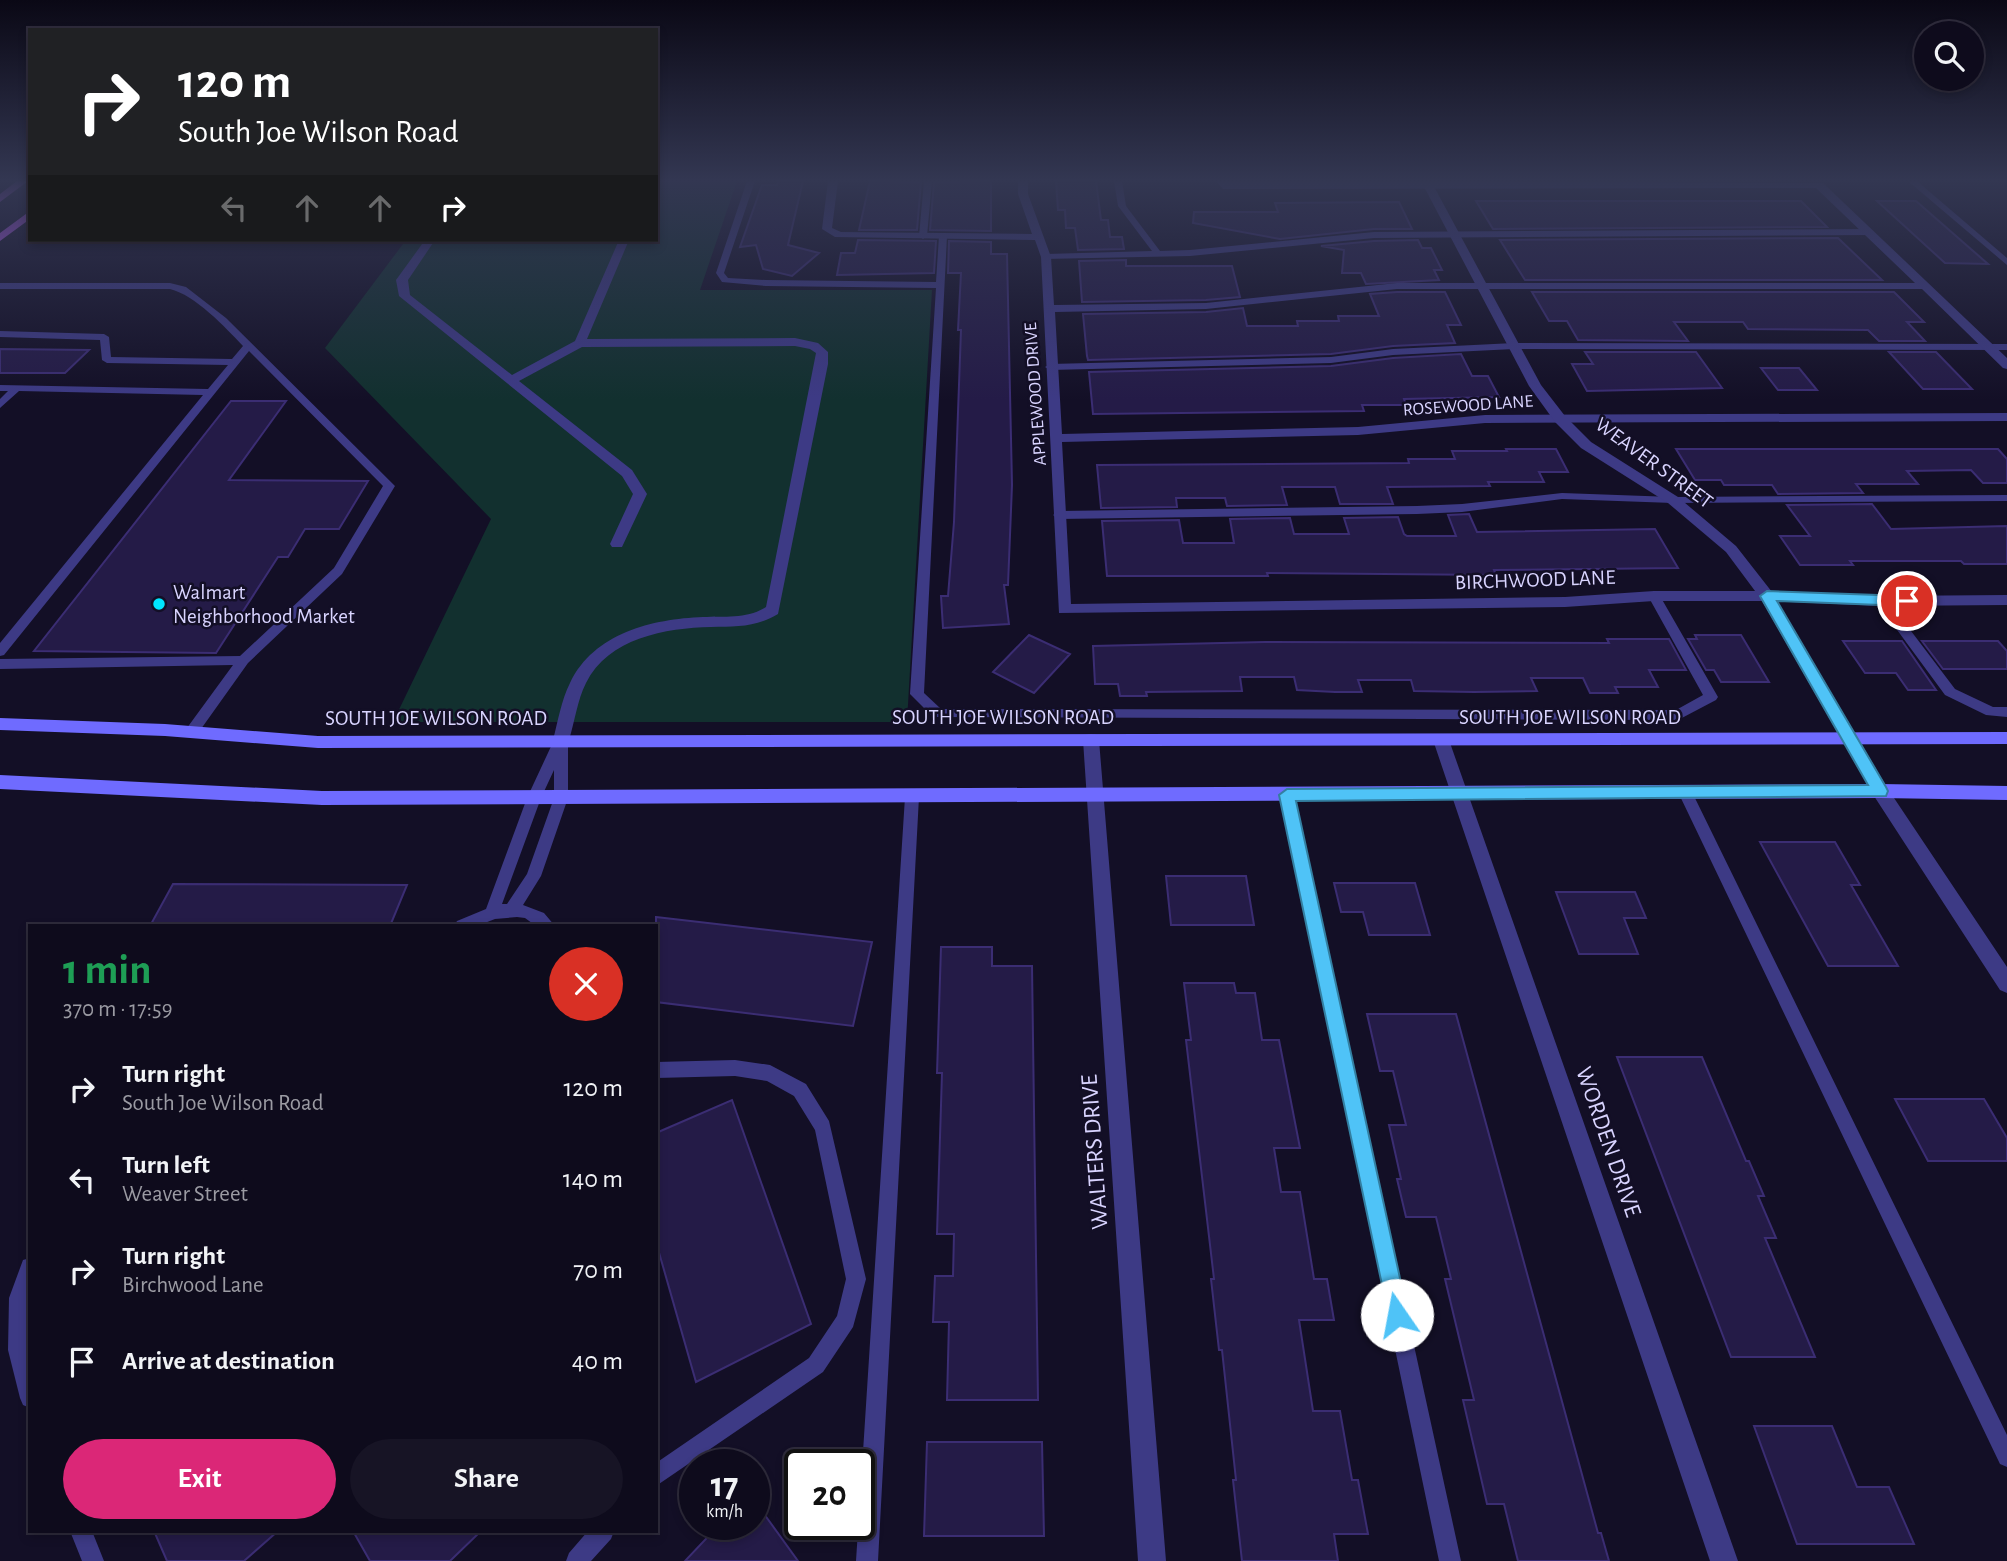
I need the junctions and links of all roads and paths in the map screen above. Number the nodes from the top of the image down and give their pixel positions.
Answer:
1 (420, 254) edge
2 (618, 254) edge
3 (726, 254) edge
4 (942, 254) edge
5 (1045, 254) edge
6 (1158, 254) edge
7 (1465, 254) edge
8 (1891, 254) edge
9 (1046, 257) junction
10 (1481, 284) junction
11 (939, 285) junction
12 (1923, 286) junction
13 (2, 288) edge
14 (1048, 309) junction
15 (0, 334) edge
16 (580, 343) junction
17 (248, 346) junction
18 (1514, 346) junction
19 (1988, 347) junction
20 (2007, 347) edge
21 (234, 362) junction
22 (2007, 365) edge
23 (1050, 367) junction
24 (510, 381) junction
25 (0, 388) edge
26 (16, 389) junction
27 (211, 392) junction
28 (0, 405) edge
29 (2007, 418) edge
30 (1560, 419) junction
31 (1057, 438) junction
32 (2007, 498) edge
33 (1673, 500) junction
34 (1059, 515) junction
35 (617, 544) dead end
36 (1654, 596) junction
37 (1767, 596) junction
38 (2007, 600) edge
39 (1882, 601) junction
40 (1064, 609) joint
41 (0, 652) edge
42 (243, 660) junction
43 (0, 664) edge
44 (2007, 712) edge
45 (0, 724) edge
46 (191, 732) junction
47 (1850, 738) junction
48 (2007, 738) edge
49 (561, 740) junction
50 (1091, 740) junction
51 (1441, 740) junction
52 (0, 782) edge
53 (1880, 791) junction
54 (1685, 792) junction
55 (1460, 793) junction
56 (2007, 793) edge
57 (1095, 795) junction
58 (1287, 795) junction
59 (912, 797) junction
60 (534, 798) junction
61 (561, 798) junction
62 (512, 909) junction
63 (492, 912) junction
64 (466, 924) edge
65 (545, 924) edge
66 (2007, 984) edge
67 (658, 1070) edge
68 (28, 1273) edge
69 (28, 1390) edge
70 (2007, 1457) edge
71 (658, 1475) edge
72 (82, 1533) edge
73 (601, 1533) edge
74 (93, 1561) edge
75 (577, 1561) edge
76 (867, 1561) edge
77 (1152, 1561) edge
78 (1450, 1561) edge
79 (1724, 1561) edge

1 - 24 street
2 - 16 street
3 - 11 lane
4 - 11 lane
5 - 9 street, APPLEWOOD DRIVE
6 - 9 lane
7 - 10 street, WEAVER STREET
8 - 12 street
9 - 14 street, APPLEWOOD DRIVE
10 - 12 street
10 - 14 street
10 - 18 street, WEAVER STREET
11 - 36 lane
12 - 19 street
13 - 17 lane
14 - 23 street, APPLEWOOD DRIVE
15 - 21 lane
16 - 24 street
16 - 49 street
17 - 21 lane
17 - 42 lane
18 - 19 lane
18 - 23 lane
18 - 30 street, WEAVER STREET
19 - 20 lane
19 - 22 street
21 - 27 lane
23 - 31 street, APPLEWOOD DRIVE
24 - 35 street
25 - 26 lane
26 - 27 lane
26 - 28 lane
27 - 41 lane
29 - 30 street, ROSEWOOD LANE
30 - 31 street, ROSEWOOD LANE
30 - 33 street, WEAVER STREET
31 - 34 street, APPLEWOOD DRIVE
32 - 33 lane
33 - 34 lane
33 - 37 street, WEAVER STREET
34 - 40 street, APPLEWOOD DRIVE
36 - 37 street, BIRCHWOOD LANE
36 - 40 street, BIRCHWOOD LANE
37 - 39 street, BIRCHWOOD LANE
37 - 47 street, WEAVER STREET
38 - 39 street, BIRCHWOOD LANE
39 - 44 lane
42 - 43 lane
42 - 46 lane
45 - 46 main road, SOUTH JOE WILSON ROAD
46 - 49 main road, SOUTH JOE WILSON ROAD
47 - 48 main road, SOUTH JOE WILSON ROAD
47 - 51 main road, SOUTH JOE WILSON ROAD
47 - 53 street, WEAVER STREET
49 - 50 main road, SOUTH JOE WILSON ROAD
49 - 60 lane
49 - 61 lane
50 - 51 main road, SOUTH JOE WILSON ROAD
50 - 57 street, WALTERS DRIVE
51 - 55 street, WORDEN DRIVE
52 - 60 main road
53 - 54 main road
53 - 56 main road
53 - 66 street, WEAVER STREET
54 - 55 main road
54 - 70 lane
55 - 58 main road
55 - 79 street, WORDEN DRIVE
57 - 58 main road
57 - 59 main road
57 - 77 street, WALTERS DRIVE
58 - 78 lane
59 - 61 main road
59 - 76 lane
60 - 61 main road
60 - 63 lane
61 - 62 lane
62 - 63 lane
62 - 65 lane
63 - 64 lane
67 - 71 lane
68 - 69 lane
72 - 74 lane
73 - 75 lane

